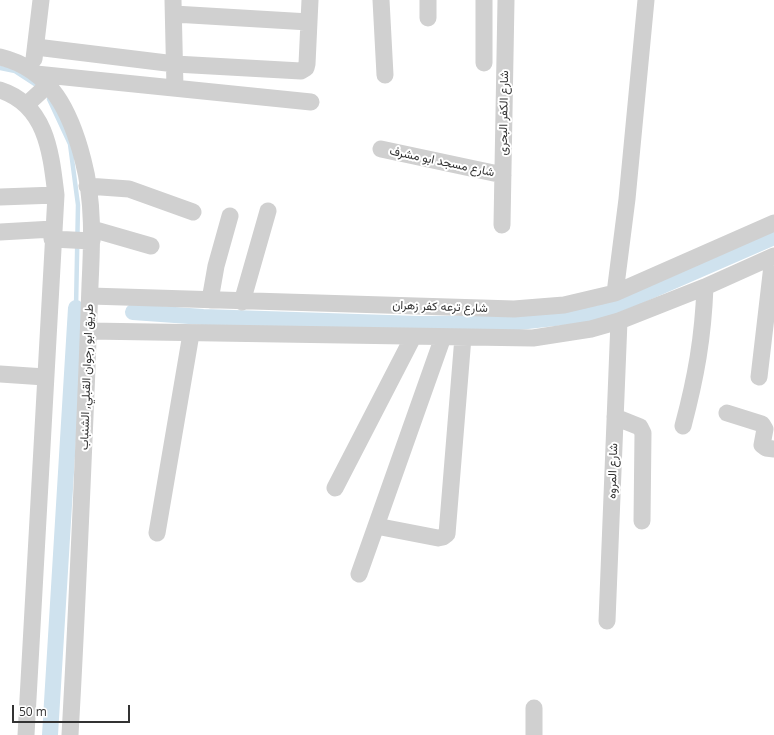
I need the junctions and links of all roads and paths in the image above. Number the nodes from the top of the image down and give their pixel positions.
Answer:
1 (41, 0) edge
2 (310, 0) edge
3 (381, 0) edge
4 (428, 0) edge
5 (484, 0) edge
6 (506, 0) edge
7 (646, 0) edge
8 (174, 7) edge
9 (428, 18) dead end
10 (309, 22) junction
11 (36, 47) junction
12 (0, 57) edge
13 (484, 63) dead end
14 (175, 64) junction
15 (385, 75) dead end
16 (40, 79) junction
17 (175, 88) junction
18 (0, 90) edge
19 (28, 102) junction
20 (311, 102) dead end
21 (381, 149) dead end
22 (502, 175) junction
23 (87, 186) junction
24 (56, 195) junction
25 (0, 197) edge
26 (268, 211) dead end
27 (193, 212) dead end
28 (230, 216) dead end
29 (774, 223) edge
30 (502, 225) dead end
31 (0, 232) edge
32 (57, 236) junction
33 (90, 237) junction
34 (151, 246) dead end
35 (773, 256) edge
36 (705, 287) junction
37 (615, 293) junction
38 (90, 296) junction
39 (210, 300) junction
40 (242, 302) junction
41 (620, 321) junction
42 (89, 331) junction
43 (192, 334) junction
44 (413, 337) junction
45 (443, 337) junction
46 (463, 338) junction
47 (0, 374) edge
48 (45, 377) junction
49 (758, 377) dead end
50 (727, 413) dead end
51 (615, 417) junction
52 (683, 426) dead end
53 (774, 449) edge
54 (335, 488) dead end
55 (642, 520) dead end
56 (376, 526) junction
57 (157, 533) dead end
58 (359, 574) dead end
59 (607, 621) dead end
60 (534, 708) dead end
61 (26, 735) edge
62 (70, 735) edge
63 (534, 735) edge

1 - 11 street
2 - 10 street
3 - 15 street
4 - 9 street
5 - 13 street
6 - 22 street, شارع الكفر البحرى
7 - 37 street
8 - 10 street
8 - 14 street
10 - 14 street
11 - 14 street
11 - 16 street
12 - 16 street
14 - 17 street
16 - 17 street
16 - 19 street
16 - 23 street, طريق ابو رجوان القبلي, الشنباب
17 - 20 street
18 - 19 street
19 - 24 street
21 - 22 street, شارع مسجد ابو مشرف
22 - 30 street, شارع الكفر البحرى
23 - 27 street
23 - 33 street, طريق ابو رجوان القبلي, الشنباب
24 - 25 street
24 - 32 street
26 - 40 street
28 - 39 street
29 - 37 street, شارع ترعه كفر زهران
31 - 32 street
32 - 33 street
32 - 48 street
33 - 34 street
33 - 38 street, طريق ابو رجوان القبلي, الشنباب
35 - 36 street
35 - 49 street
36 - 41 street
36 - 52 street
37 - 40 street, شارع ترعه كفر زهران
38 - 39 street, شارع ترعه كفر زهران
38 - 42 street, طريق ابو رجوان القبلي, الشنباب
39 - 40 street, شارع ترعه كفر زهران
41 - 46 street
41 - 51 street, شارع المروه
42 - 43 street
42 - 62 street, طريق ابو رجوان القبلي, الشنباب
43 - 44 street
43 - 57 street
44 - 45 street
44 - 54 street
45 - 46 street
45 - 56 street
46 - 56 street
47 - 48 street
48 - 61 street
50 - 53 street
51 - 55 street
51 - 59 street, شارع المروه
56 - 58 street
60 - 63 street

